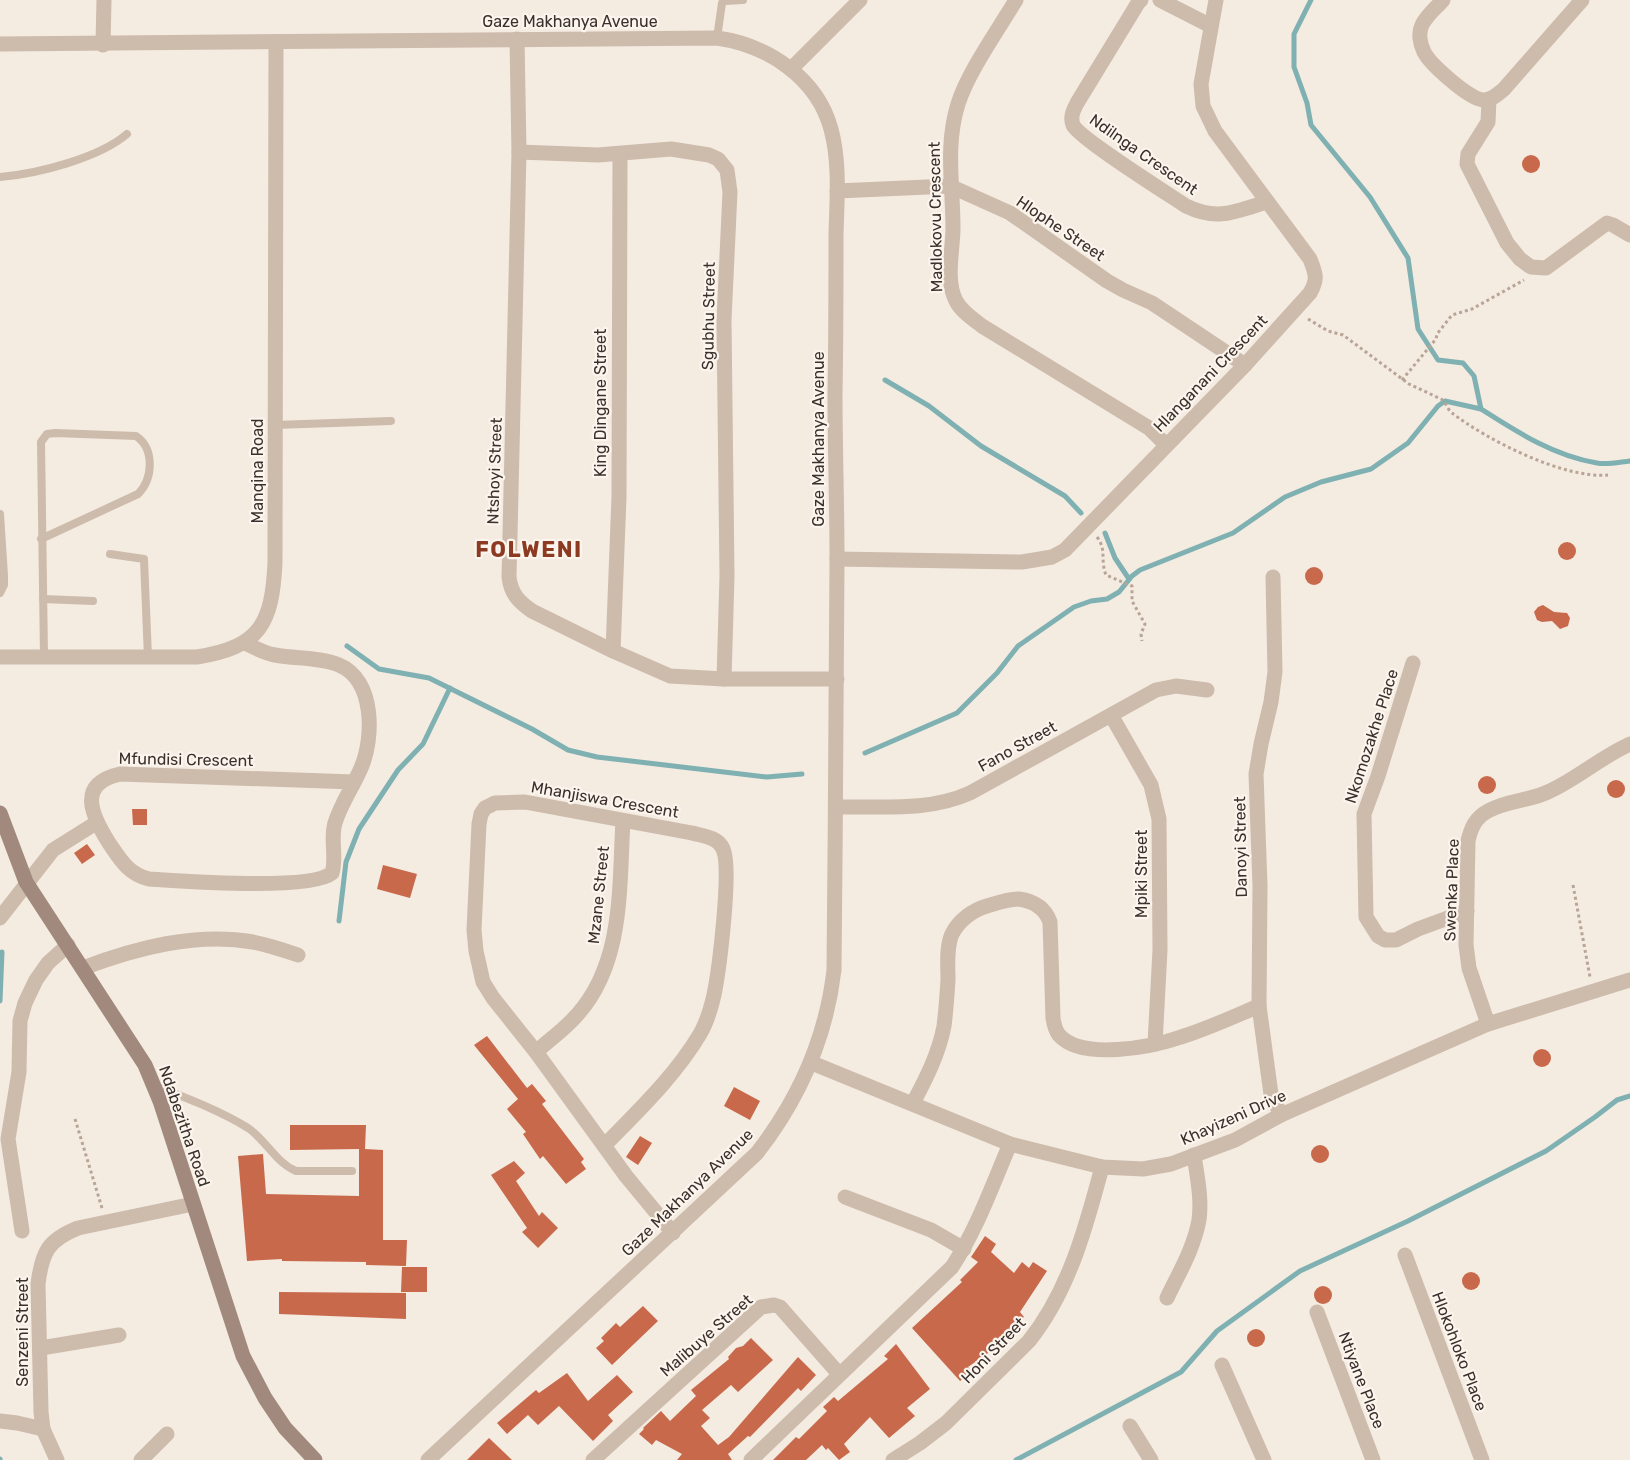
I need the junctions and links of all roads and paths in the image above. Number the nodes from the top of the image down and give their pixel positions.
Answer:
1 (104, 0) edge
2 (743, 0) edge
3 (860, 0) edge
4 (1016, 0) edge
5 (1142, 0) edge
6 (1160, 0) edge
7 (1216, 0) edge
8 (1443, 0) edge
9 (1582, 0) edge
10 (1211, 26) junction
11 (717, 38) junction
12 (517, 39) junction
13 (276, 42) junction
14 (0, 44) edge
15 (103, 45) junction
16 (791, 69) junction
17 (1489, 99) junction
18 (127, 134) dead end
19 (519, 152) junction
20 (620, 154) junction
21 (0, 177) edge
22 (950, 186) junction
23 (837, 191) junction
24 (1266, 202) junction
25 (1630, 235) edge
26 (1538, 269) junction
27 (1296, 309) junction
28 (1245, 365) junction
29 (1402, 380) junction
30 (391, 421) dead end
31 (275, 425) junction
32 (1166, 445) junction
33 (1608, 475) dead end
34 (0, 514) edge
35 (1087, 528) junction
36 (41, 539) junction
37 (110, 554) dead end
38 (837, 559) junction
39 (1273, 577) dead end
40 (0, 593) edge
41 (43, 599) junction
42 (93, 600) dead end
43 (1142, 641) dead end
44 (245, 643) junction
45 (612, 651) junction
46 (0, 657) edge
47 (44, 657) junction
48 (148, 658) junction
49 (1413, 663) dead end
50 (724, 679) junction
51 (837, 679) junction
52 (1207, 690) dead end
53 (1111, 716) junction
54 (1630, 744) edge
55 (354, 782) junction
56 (836, 807) junction
57 (0, 813) edge
58 (623, 821) junction
59 (96, 823) junction
60 (26, 882) junction
61 (1573, 885) dead end
62 (1467, 910) junction
63 (0, 918) edge
64 (68, 945) junction
65 (298, 954) dead end
66 (83, 968) junction
67 (1630, 980) edge
68 (1593, 991) junction
69 (1259, 1006) junction
70 (1488, 1024) junction
71 (1155, 1044) junction
72 (536, 1053) junction
73 (812, 1063) junction
74 (155, 1086) junction
75 (913, 1103) junction
76 (1281, 1115) junction
77 (75, 1119) dead end
78 (1010, 1144) junction
79 (604, 1146) junction
80 (1194, 1155) junction
81 (1102, 1167) junction
82 (352, 1172) dead end
83 (845, 1197) dead end
84 (193, 1204) junction
85 (106, 1221) junction
86 (22, 1231) dead end
87 (673, 1233) junction
88 (964, 1249) junction
89 (1405, 1255) dead end
90 (1167, 1298) dead end
91 (1317, 1312) dead end
92 (119, 1335) dead end
93 (41, 1348) junction
94 (1222, 1365) dead end
95 (839, 1374) junction
96 (0, 1421) edge
97 (1130, 1426) dead end
98 (43, 1429) junction
99 (167, 1434) dead end
100 (307, 1457) edge
101 (57, 1460) edge
102 (141, 1460) edge
103 (428, 1460) edge
104 (592, 1460) edge
105 (751, 1460) edge
106 (893, 1460) edge
107 (1151, 1460) edge
108 (1264, 1460) edge
109 (1373, 1460) edge
110 (1482, 1460) edge

1 - 15 street
2 - 11 lane
3 - 16 street
4 - 22 street, Madlokovu Crescent
5 - 24 street, Ndilnga Crescent
6 - 10 street
7 - 10 street, Hlanganani Crescent
8 - 17 street
9 - 17 street
10 - 24 street, Hlanganani Crescent
11 - 12 street, Gaze Makhanya Avenue
11 - 16 street, Gaze Makhanya Avenue
12 - 13 street, Gaze Makhanya Avenue
12 - 19 street, Ntshoyi Street
13 - 15 street, Gaze Makhanya Avenue
13 - 31 street, Manqina Road
14 - 15 street, Gaze Makhanya Avenue
16 - 23 street, Gaze Makhanya Avenue
17 - 26 street
18 - 21 lane
19 - 20 street, Sgubhu Street
19 - 45 street, Ntshoyi Street
20 - 45 street, King Dingane Street
20 - 50 street, Sgubhu Street
22 - 23 street, Hlophe Street
22 - 28 street, Hlophe Street
22 - 32 street, Madlokovu Crescent
23 - 38 street, Gaze Makhanya Avenue
24 - 27 street, Hlanganani Crescent
25 - 26 street
26 - 29 path
27 - 28 street, Hlanganani Crescent
27 - 29 path
28 - 32 street, Hlanganani Crescent
29 - 33 path
30 - 31 lane
31 - 44 street, Manqina Road
32 - 35 street, Hlanganani Crescent
34 - 40 lane
35 - 38 street, Hlanganani Crescent
35 - 43 path
36 - 36 lane
36 - 41 lane
37 - 48 lane
38 - 51 street, Gaze Makhanya Avenue
39 - 69 street, Danoyi Street
41 - 42 lane
41 - 47 lane
44 - 48 street, Manqina Road
44 - 55 street, Mfundisi Crescent
45 - 50 street, Ntshoyi Street
46 - 47 street, Manqina Road
47 - 48 street, Manqina Road
49 - 62 street, Nkomozakhe Place
50 - 51 street, Ntshoyi Street
51 - 56 street, Gaze Makhanya Avenue
52 - 53 street, Fano Street
53 - 56 street, Fano Street
53 - 71 street, Mpiki Street
54 - 62 street, Swenka Place
55 - 59 street, Mfundisi Crescent
55 - 59 street, Mfundisi Crescent
56 - 73 street, Gaze Makhanya Avenue
57 - 60 street, Ndabezitha Road
58 - 72 street, Mzane Street
58 - 72 street, Mhanjiswa Crescent
58 - 79 street, Mhanjiswa Crescent
59 - 60 street
60 - 63 street
60 - 64 street, Ndabezitha Road
61 - 68 path
62 - 70 street, Swenka Place
64 - 66 street, Ndabezitha Road
64 - 86 street
65 - 66 street
66 - 74 street, Ndabezitha Road
67 - 68 street, Khayizeni Drive
68 - 70 street, Khayizeni Drive
69 - 71 street
69 - 76 street, Danoyi Street
70 - 76 street, Khayizeni Drive
71 - 75 street
72 - 79 street, Mhanjiswa Crescent
73 - 75 street, Khayizeni Drive
73 - 87 street, Gaze Makhanya Avenue
74 - 82 lane
74 - 84 street, Ndabezitha Road
75 - 78 street, Khayizeni Drive
76 - 80 street, Khayizeni Drive
77 - 85 path
78 - 81 street, Khayizeni Drive
78 - 88 street
79 - 87 street, Mhanjiswa Crescent
80 - 81 street, Khayizeni Drive
80 - 90 street
81 - 106 street, Honi Street
83 - 88 street
84 - 85 street, Senzeni Street
84 - 100 street, Ndabezitha Road
85 - 93 street, Senzeni Street
87 - 103 street, Gaze Makhanya Avenue
88 - 95 street
89 - 110 street, Hlokohloko Place
91 - 109 street, Ntiyane Place
92 - 93 street
93 - 98 street, Senzeni Street
94 - 108 street
95 - 104 street, Malibuye Street
95 - 105 street
96 - 98 street
97 - 107 street
98 - 101 street, Senzeni Street
99 - 102 street

